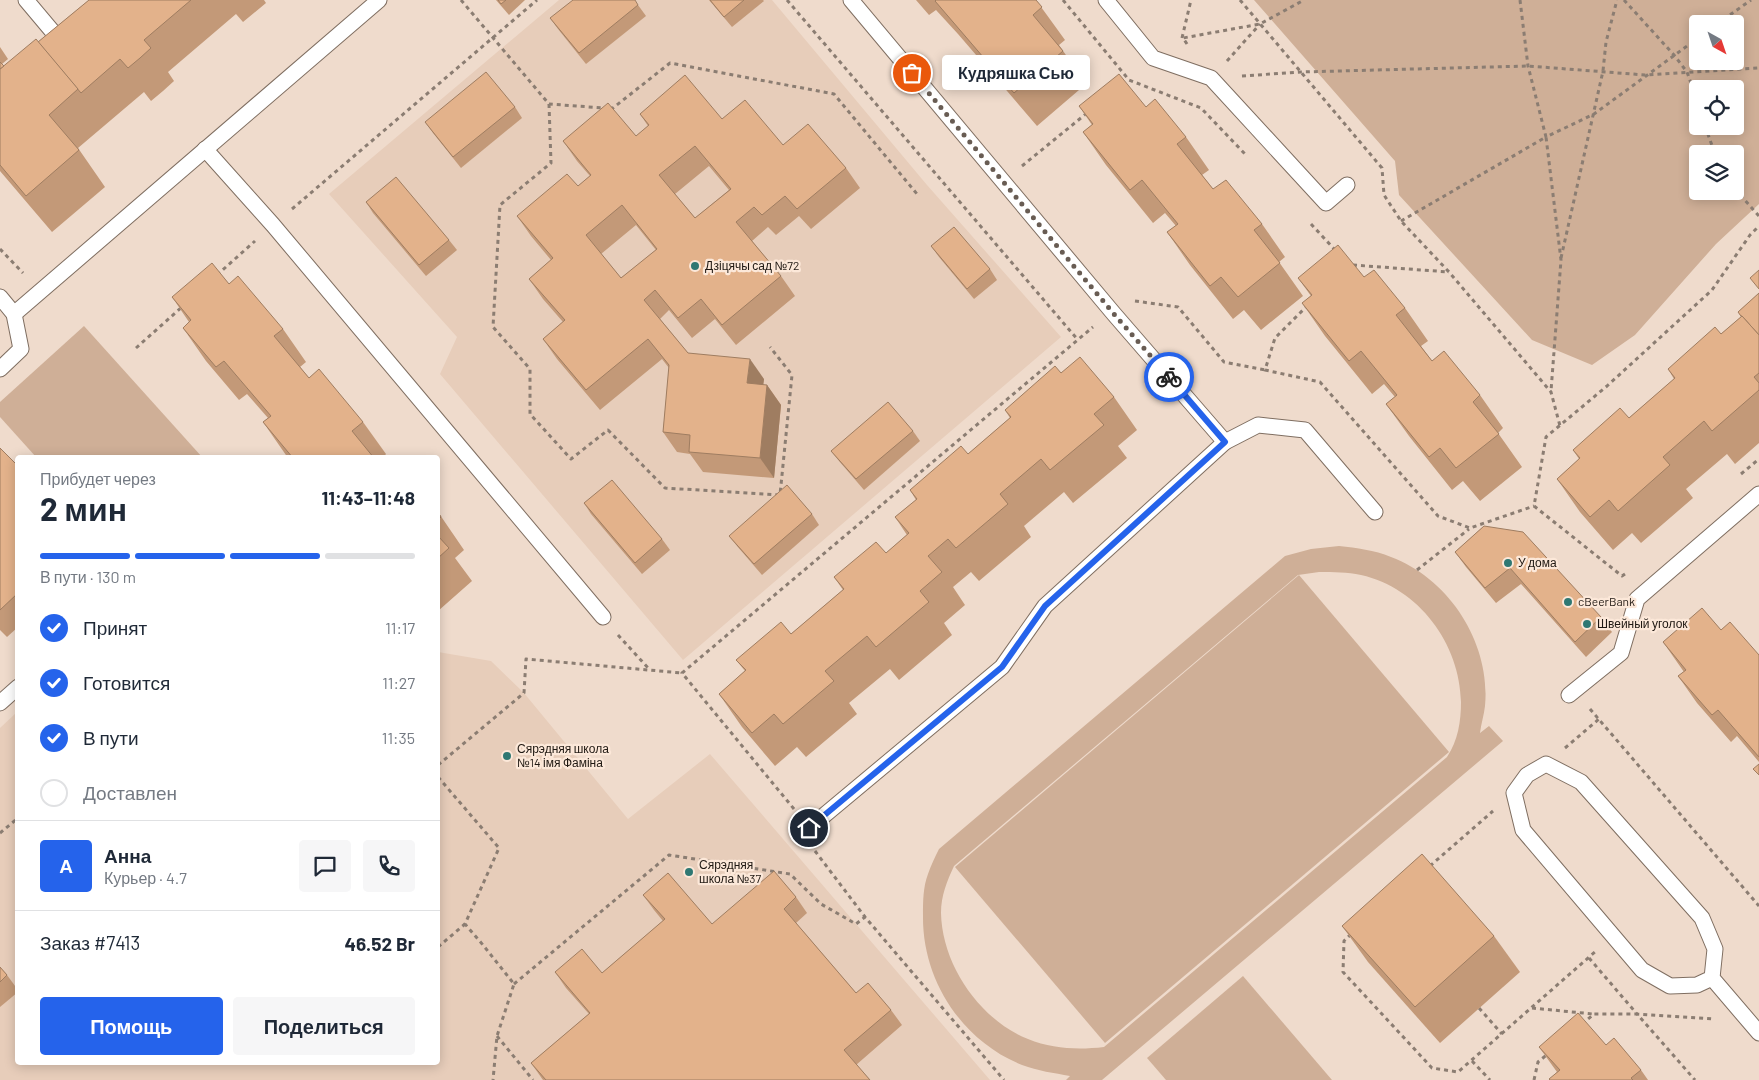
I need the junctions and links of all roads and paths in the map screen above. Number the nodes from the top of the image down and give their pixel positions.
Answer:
1 (26, 0) edge
2 (379, 0) edge
3 (461, 0) edge
4 (537, 0) edge
5 (786, 0) edge
6 (851, 0) edge
7 (1063, 0) edge
8 (1106, 0) edge
9 (1191, 0) edge
10 (1240, 0) edge
11 (1304, 0) edge
12 (1520, 0) edge
13 (1617, 0) edge
14 (1624, 0) edge
15 (1751, 0) edge
16 (1730, 15) edge
17 (1260, 24) junction
18 (493, 37) junction
19 (1183, 38) junction
20 (1689, 44) edge
21 (1188, 46) dead end
22 (1674, 55) junction
23 (50, 56) edge
24 (1153, 58) junction
25 (1528, 66) junction
26 (1759, 68) edge
27 (1603, 71) junction
28 (1301, 72) junction
29 (1687, 72) junction
30 (1645, 75) junction
31 (1211, 78) junction
32 (1129, 80) junction
33 (1690, 80) edge
34 (1121, 86) edge
35 (550, 104) junction
36 (1092, 110) edge
37 (1594, 114) junction
38 (1546, 137) junction
39 (206, 149) junction
40 (1248, 158) dead end
41 (1018, 170) dead end
42 (1347, 185) dead end
43 (917, 194) dead end
44 (1744, 199) edge
45 (1759, 216) edge
46 (1401, 221) junction
47 (1309, 222) dead end
48 (273, 225) junction
49 (1759, 226) edge
50 (0, 248) edge
51 (1343, 258) edge
52 (1561, 260) junction
53 (1349, 265) edge
54 (1449, 272) junction
55 (215, 277) edge
56 (27, 278) dead end
57 (0, 297) edge
58 (186, 303) edge
59 (1309, 304) edge
60 (14, 314) junction
61 (1114, 314) junction
62 (1078, 340) junction
63 (770, 347) dead end
64 (136, 348) dead end
65 (0, 369) edge
66 (1265, 370) junction
67 (1551, 392) junction
68 (1560, 426) junction
69 (1225, 442) junction
70 (1759, 459) edge
71 (1735, 479) dead end
72 (1759, 494) edge
73 (1534, 506) junction
74 (1375, 512) dead end
75 (1470, 528) junction
76 (1417, 570) dead end
77 (1630, 570) dead end
78 (602, 617) joint
79 (650, 670) junction
80 (682, 673) junction
81 (15, 690) edge
82 (1571, 693) joint
83 (0, 703) edge
84 (1600, 719) junction
85 (440, 763) edge
86 (1546, 764) junction
87 (440, 779) edge
88 (1514, 793) junction
89 (15, 820) edge
90 (809, 828) junction
91 (0, 833) edge
92 (1426, 870) edge
93 (1759, 906) edge
94 (865, 917) junction
95 (465, 924) junction
96 (1352, 934) edge
97 (1613, 935) junction
98 (440, 946) edge
99 (1712, 978) junction
100 (514, 984) junction
101 (1479, 1008) dead end
102 (1532, 1008) junction
103 (1594, 1014) junction
104 (1580, 1026) edge
105 (1759, 1033) edge
106 (1502, 1034) junction
107 (497, 1036) junction
108 (1552, 1050) edge
109 (1472, 1060) junction
110 (493, 1080) edge
111 (533, 1080) edge
112 (1004, 1080) edge
113 (1490, 1080) edge
114 (1534, 1080) edge
115 (1694, 1080) edge

1 - 23 lane
2 - 39 lane
3 - 18 path
4 - 18 path
5 - 62 path
6 - 61 lane
7 - 32 path
8 - 24 lane
9 - 19 path
10 - 17 path
11 - 17 path
12 - 25 path
13 - 27 path
14 - 22 path
15 - 16 path
17 - 19 path
17 - 28 path
17 - 31 path
18 - 35 path
18 - 48 path
19 - 21 path
19 - 24 path
20 - 22 path
22 - 29 path
22 - 30 path
24 - 31 lane
24 - 32 path
25 - 27 path
25 - 28 path
25 - 38 path
26 - 29 path
27 - 30 path
27 - 37 path
28 - 31 path
28 - 46 path
29 - 30 path
29 - 33 path
30 - 37 path
31 - 42 lane
32 - 34 path
32 - 40 path
35 - 43 path
35 - 63 path
36 - 41 path
37 - 38 path
37 - 52 path
38 - 46 path
38 - 52 path
39 - 48 lane
39 - 60 lane
44 - 45 path
46 - 54 path
47 - 51 path
48 - 55 path
48 - 78 lane
49 - 68 path
50 - 56 path
52 - 67 path
53 - 54 path
54 - 67 path
57 - 60 lane
58 - 64 path
59 - 66 path
60 - 65 lane
61 - 62 path
61 - 66 path
61 - 69 lane
62 - 80 path
66 - 75 path
67 - 68 path
68 - 73 path
69 - 74 lane
69 - 90 lane
70 - 71 path
72 - 82 lane
73 - 75 path
73 - 77 path
75 - 76 path
78 - 79 path
79 - 80 path
79 - 85 path
80 - 90 path
81 - 83 lane
82 - 84 path
84 - 86 path
84 - 93 path
86 - 88 lane
86 - 99 lane
87 - 95 path
88 - 92 path
88 - 97 lane
89 - 91 path
90 - 94 path
94 - 100 path
94 - 112 path
95 - 98 path
95 - 100 path
96 - 109 path
97 - 99 lane
97 - 102 path
99 - 105 lane
100 - 107 path
101 - 106 path
102 - 103 path
102 - 106 path
103 - 104 path
103 - 115 path
106 - 109 path
107 - 110 path
107 - 111 path
108 - 114 path
109 - 113 path

